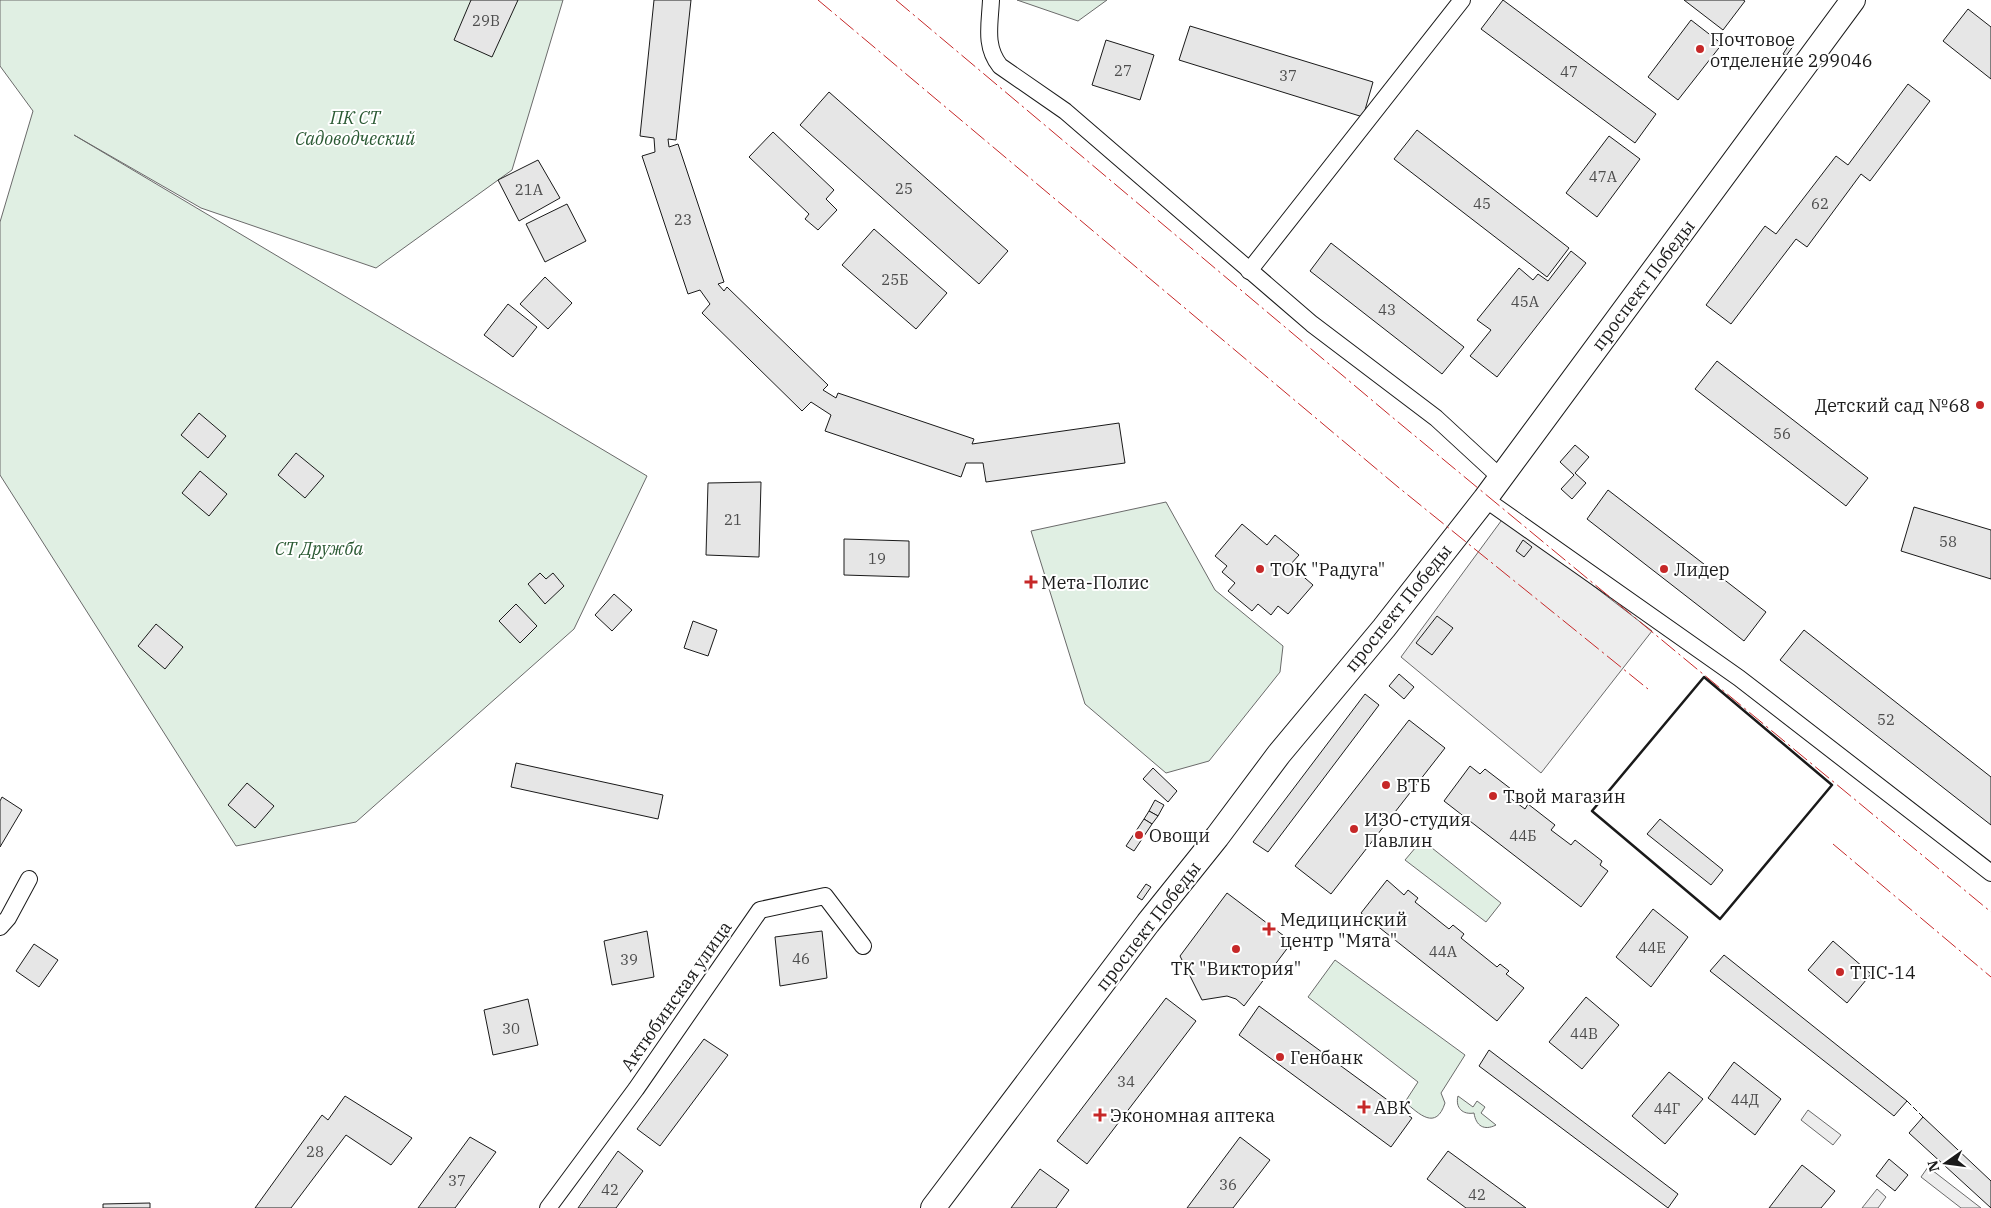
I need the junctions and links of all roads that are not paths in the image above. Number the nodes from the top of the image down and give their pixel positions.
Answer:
1 (991, 0) edge
2 (1462, 0) edge
3 (1853, 0) edge
4 (1249, 271) junction
5 (1500, 477) junction
6 (1484, 499) junction
7 (1991, 873) edge
8 (29, 879) dead end
9 (0, 927) edge
10 (863, 946) dead end
11 (548, 1208) edge
12 (933, 1208) edge

1 - 4 street
2 - 4 street
3 - 5 street, проспект Победы
4 - 5 street
5 - 6 street, проспект Победы
6 - 7 street
6 - 12 street, проспект Победы
8 - 9 street
10 - 11 street, Актюбинская улица

